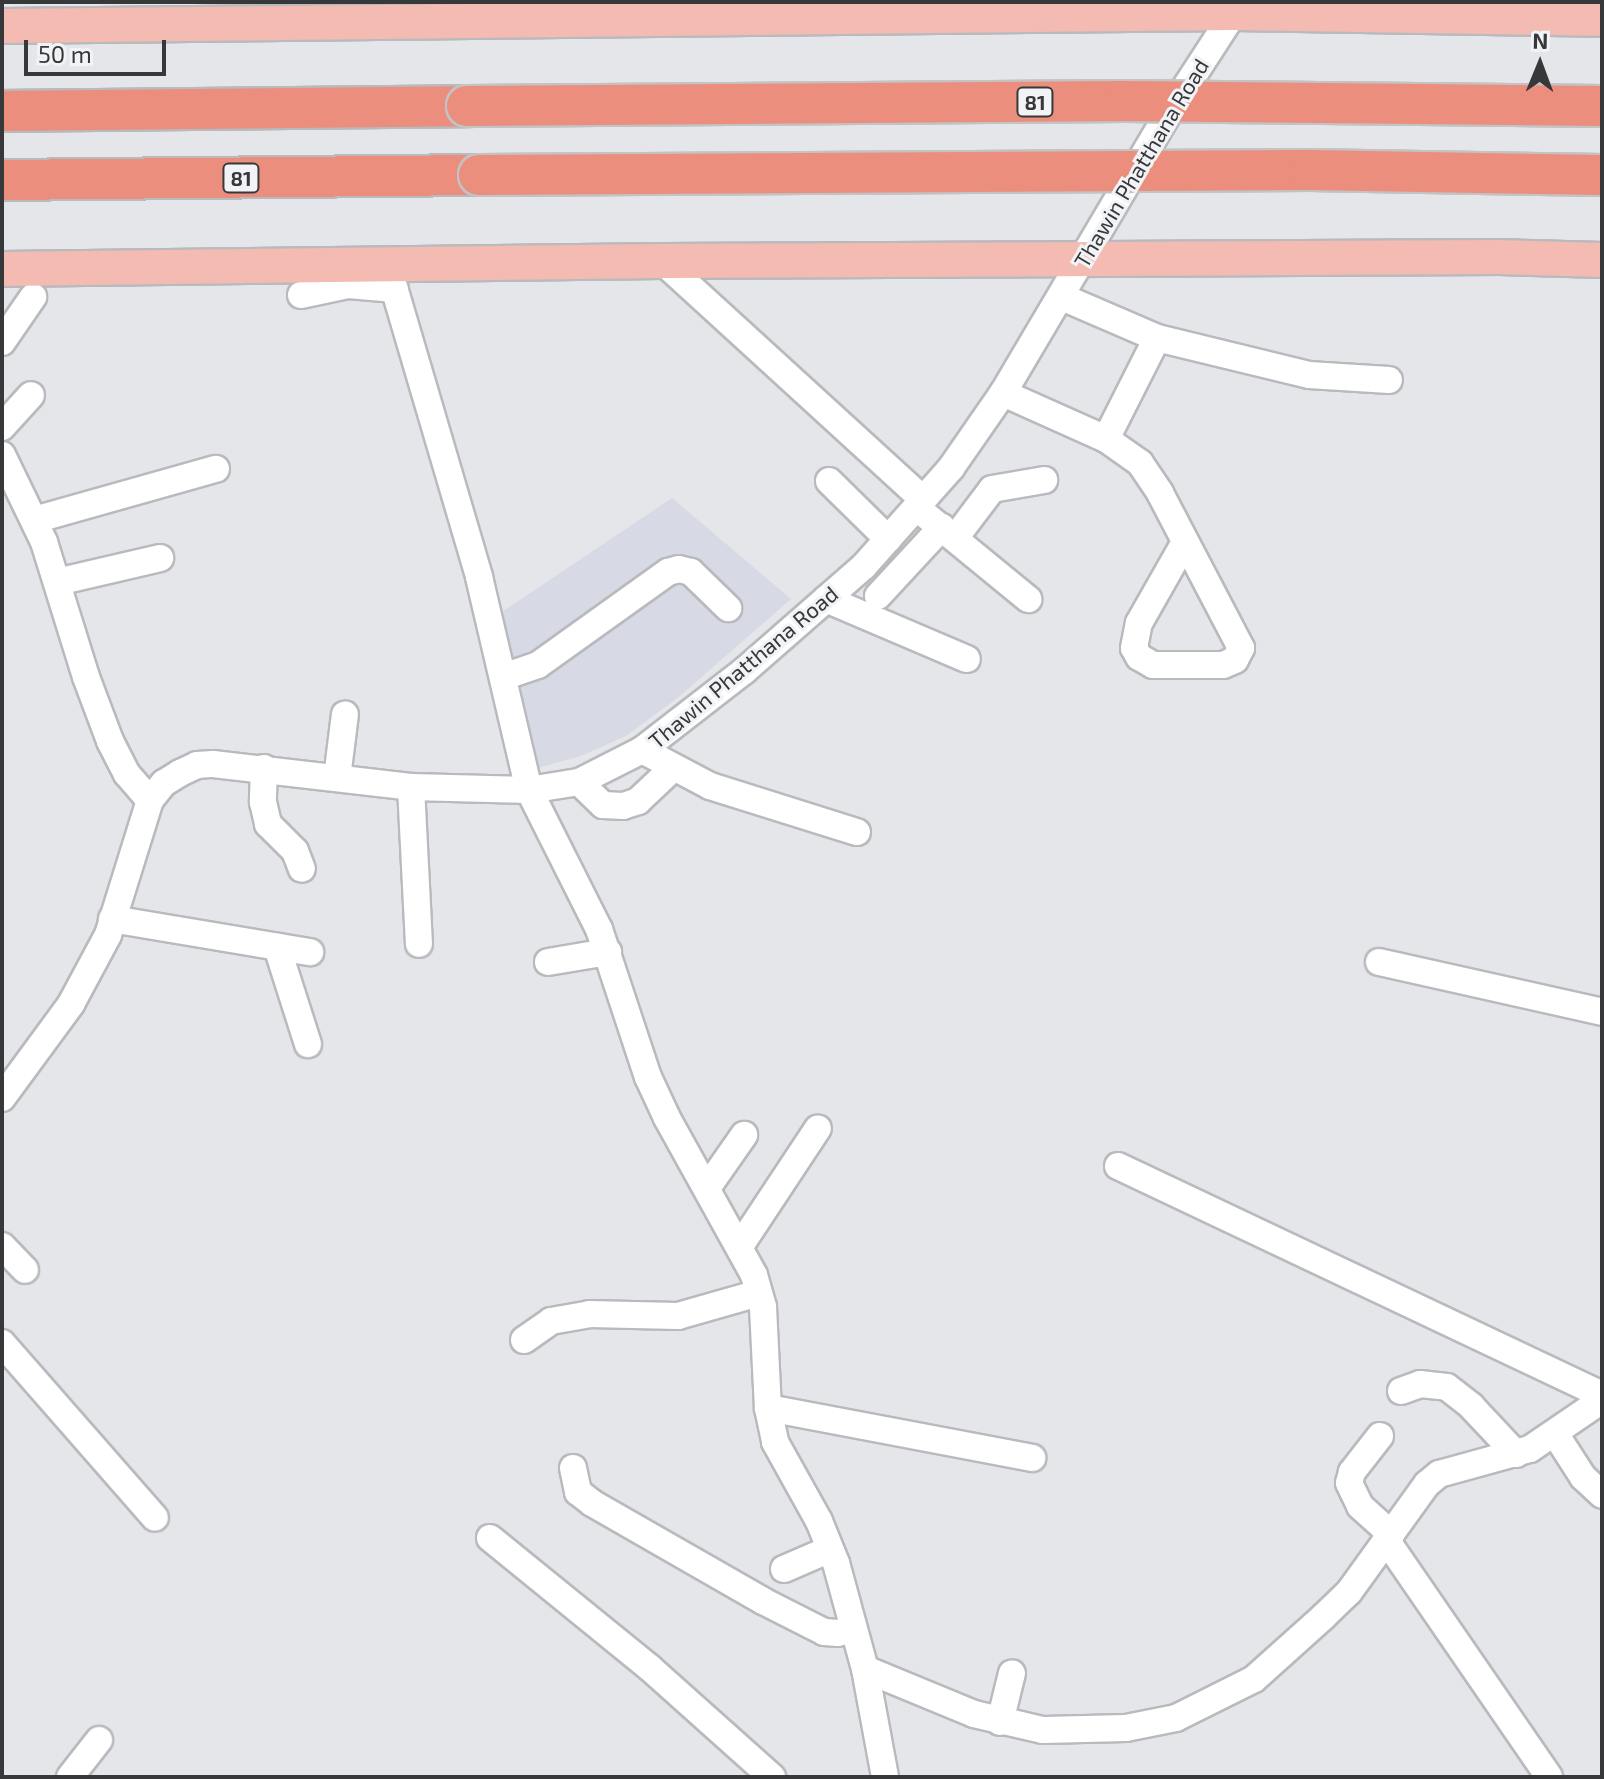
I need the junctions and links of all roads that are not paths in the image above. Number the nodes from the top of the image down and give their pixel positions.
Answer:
1 (1233, 6) edge
2 (1186, 8) edge
3 (450, 12) edge
4 (210, 13) edge
5 (263, 13) edge
6 (1602, 19) edge
7 (2, 26) edge
8 (1602, 106) edge
9 (2, 111) edge
10 (1602, 175) edge
11 (2, 180) edge
12 (1084, 259) junction
13 (1602, 260) edge
14 (662, 261) junction
15 (2, 269) edge
16 (392, 278) junction
17 (301, 295) dead end
18 (33, 297) dead end
19 (1062, 297) junction
20 (1157, 338) junction
21 (2, 342) edge
22 (1389, 380) dead end
23 (1003, 393) junction
24 (31, 395) dead end
25 (2, 427) edge
26 (1106, 439) junction
27 (2, 455) edge
28 (216, 469) dead end
29 (1044, 480) dead end
30 (829, 481) dead end
31 (920, 503) junction
32 (34, 520) junction
33 (948, 532) junction
34 (888, 539) junction
35 (1185, 542) junction
36 (160, 558) dead end
37 (57, 582) junction
38 (878, 596) dead end
39 (826, 599) junction
40 (1028, 599) dead end
41 (728, 608) dead end
42 (967, 659) dead end
43 (503, 677) junction
44 (345, 714) dead end
45 (642, 750) junction
46 (264, 768) junction
47 (672, 769) junction
48 (337, 778) junction
49 (579, 782) junction
50 (411, 787) junction
51 (529, 790) junction
52 (150, 800) junction
53 (857, 832) dead end
54 (302, 869) dead end
55 (112, 919) junction
56 (419, 944) dead end
57 (277, 947) junction
58 (310, 952) dead end
59 (608, 952) junction
60 (548, 962) dead end
61 (1379, 962) dead end
62 (1602, 1012) edge
63 (308, 1044) dead end
64 (2, 1098) edge
65 (818, 1128) dead end
66 (744, 1135) dead end
67 (1118, 1166) dead end
68 (707, 1188) junction
69 (2, 1246) edge
70 (740, 1246) junction
71 (25, 1270) dead end
72 (759, 1293) junction
73 (524, 1340) dead end
74 (2, 1343) edge
75 (1401, 1391) dead end
76 (1602, 1397) edge
77 (768, 1408) junction
78 (1556, 1435) junction
79 (1380, 1436) dead end
80 (1516, 1454) junction
81 (1032, 1458) dead end
82 (573, 1468) dead end
83 (1602, 1495) edge
84 (155, 1518) dead end
85 (1389, 1537) junction
86 (490, 1538) dead end
87 (830, 1549) junction
88 (784, 1569) dead end
89 (853, 1628) junction
90 (865, 1669) junction
91 (1012, 1673) dead end
92 (1000, 1722) junction
93 (99, 1740) dead end
94 (70, 1777) edge
95 (772, 1777) edge
96 (885, 1777) edge
97 (1549, 1777) edge

1 - 2 main road
1 - 6 main road
1 - 12 street, Thawin Phatthana Road
2 - 3 main road
3 - 5 main road
4 - 5 main road
4 - 7 main road
8 - 9 highway, 81, bridge
10 - 11 highway, 81, bridge
12 - 13 main road
12 - 14 main road
12 - 19 street, Thawin Phatthana Road
14 - 16 main road
14 - 31 street
15 - 16 main road
16 - 17 street
16 - 43 street
18 - 21 street
19 - 20 street
19 - 23 street, Thawin Phatthana Road
20 - 22 street
20 - 26 street
23 - 26 street
23 - 31 street, Thawin Phatthana Road
24 - 25 street
26 - 35 street
27 - 32 street
28 - 32 street
29 - 33 street
30 - 34 street
31 - 33 street
31 - 34 street, Thawin Phatthana Road
32 - 37 street
33 - 38 street
33 - 40 street
34 - 39 street, Thawin Phatthana Road
35 - 35 street
36 - 37 street
37 - 52 street
39 - 42 street
39 - 45 street, Thawin Phatthana Road
41 - 43 street
43 - 51 street
44 - 48 street
45 - 47 street
45 - 49 street, Thawin Phatthana Road
46 - 48 street, Thawin Phatthana Road
46 - 52 street, Thawin Phatthana Road
46 - 54 street
47 - 49 street
47 - 53 street
48 - 50 street, Thawin Phatthana Road
49 - 51 street, Thawin Phatthana Road
50 - 51 street, Thawin Phatthana Road
50 - 56 street
51 - 59 street
52 - 55 street
55 - 57 street
55 - 64 street
57 - 58 street
57 - 63 street
59 - 60 street
59 - 68 street
61 - 62 street
65 - 70 street
66 - 68 street
67 - 76 street
68 - 70 street
69 - 71 street
70 - 72 street
72 - 73 street
72 - 77 street
74 - 84 street
75 - 80 street
76 - 78 street
77 - 81 street
77 - 87 street
78 - 80 street
78 - 83 street
79 - 85 street
80 - 85 street
82 - 89 street
85 - 92 street
85 - 97 street
86 - 95 street
87 - 88 street
87 - 89 street
89 - 90 street
90 - 92 street
90 - 96 street
91 - 92 street
93 - 94 street

